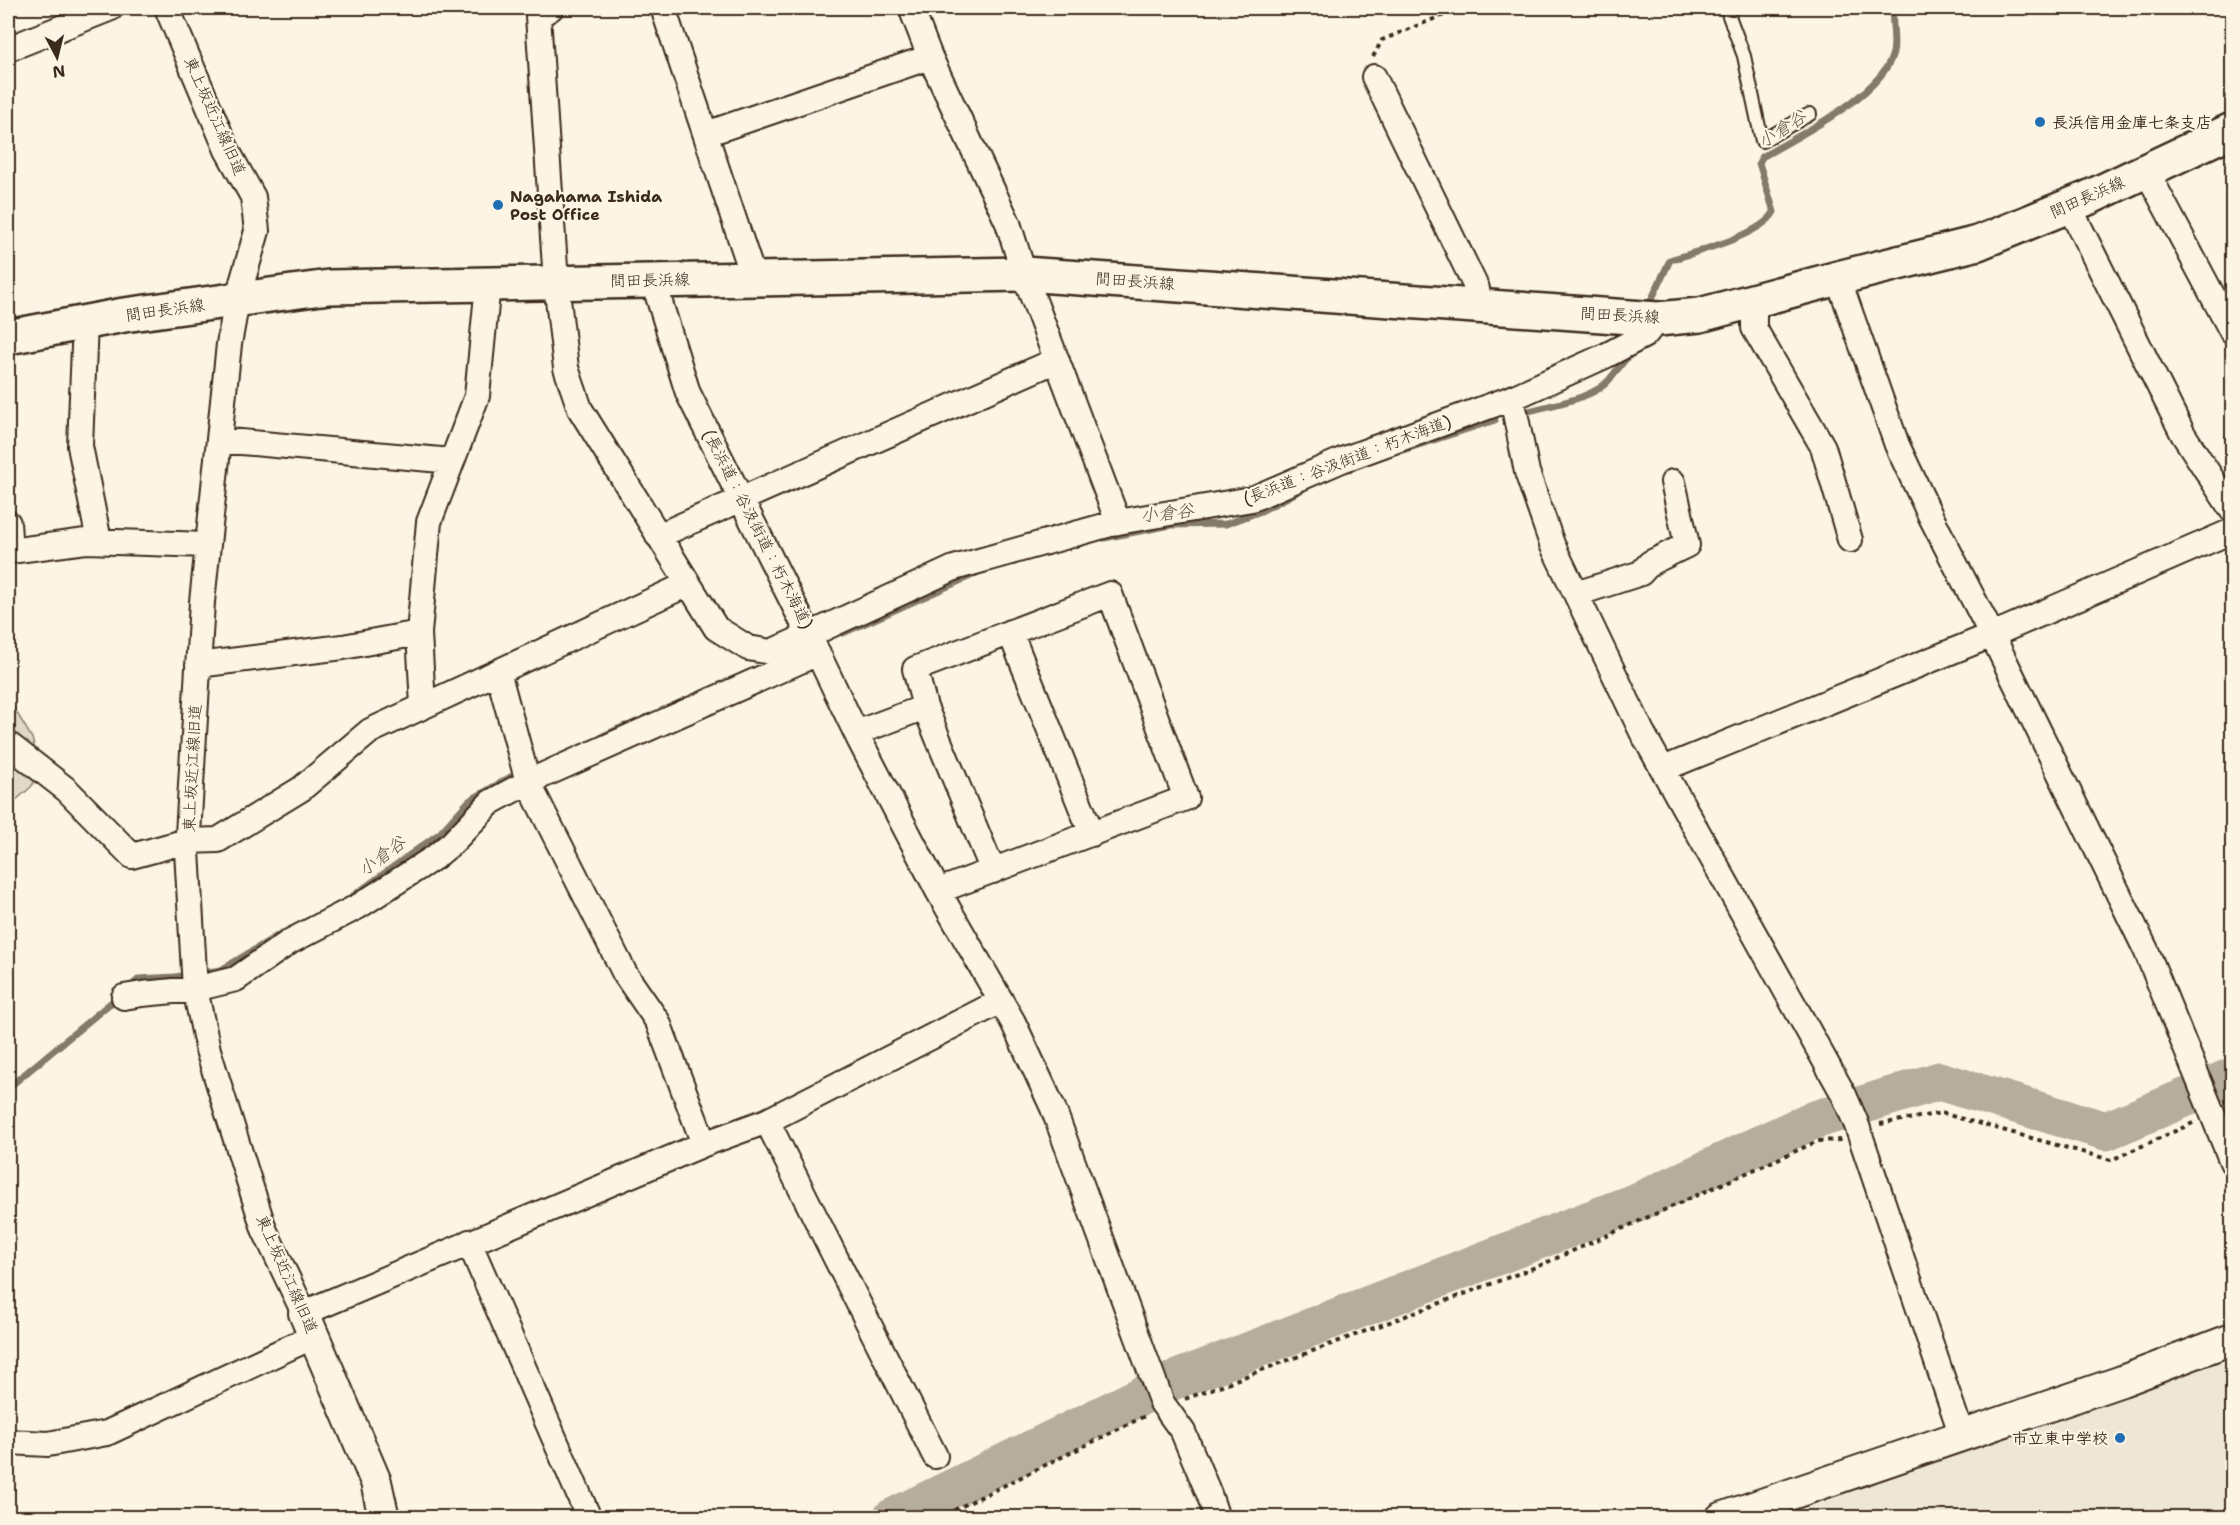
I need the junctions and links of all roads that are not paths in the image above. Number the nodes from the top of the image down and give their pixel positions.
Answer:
1 (111, 8) edge
2 (167, 8) edge
3 (551, 8) edge
4 (663, 8) edge
5 (911, 8) edge
6 (1725, 8) edge
7 (8, 49) edge
8 (930, 57) junction
9 (1374, 77) road end
10 (1810, 114) dead end
11 (2232, 130) edge
12 (705, 134) junction
13 (2146, 170) junction
14 (2069, 206) junction
15 (1024, 274) junction
16 (1838, 278) junction
17 (754, 279) junction
18 (653, 280) junction
19 (556, 282) junction
20 (488, 284) junction
21 (237, 300) junction
22 (1754, 301) junction
23 (1478, 305) junction
24 (1658, 319) junction
25 (85, 322) junction
26 (2232, 332) edge
27 (8, 337) edge
28 (1057, 360) junction
29 (1512, 398) junction
30 (219, 440) junction
31 (452, 460) junction
32 (1673, 482) dead end
33 (742, 500) junction
34 (2232, 510) edge
35 (1118, 522) junction
36 (2232, 531) edge
37 (8, 534) edge
38 (658, 536) junction
39 (1851, 540) dead end
40 (99, 541) junction
41 (208, 544) junction
42 (688, 584) junction
43 (1576, 594) junction
44 (418, 633) junction
45 (1010, 633) junction
46 (1992, 635) junction
47 (813, 644) junction
48 (198, 665) junction
49 (498, 672) junction
50 (423, 706) junction
51 (925, 707) junction
52 (856, 733) junction
53 (8, 744) edge
54 (1663, 769) junction
55 (528, 782) junction
56 (1092, 834) junction
57 (187, 841) junction
58 (993, 871) junction
59 (938, 891) junction
60 (195, 989) junction
61 (124, 998) dead end
62 (1001, 1001) junction
63 (767, 1121) junction
64 (704, 1144) junction
65 (2232, 1162) edge
66 (469, 1242) junction
67 (309, 1324) junction
68 (2232, 1339) edge
69 (1962, 1436) junction
70 (8, 1442) edge
71 (935, 1456) dead end
72 (384, 1518) edge
73 (589, 1518) edge
74 (1217, 1518) edge
75 (1721, 1518) edge

1 - 7 street
2 - 21 street, 東上坂近江線旧道
3 - 19 street
4 - 12 street
5 - 8 street
6 - 10 lane
8 - 12 street
8 - 15 street
9 - 23 street
11 - 13 main road, 間田長浜線
12 - 17 street
13 - 14 main road, 間田長浜線
13 - 26 street
14 - 16 main road, 間田長浜線
14 - 34 street
15 - 17 main road, 間田長浜線
15 - 23 main road, 間田長浜線
15 - 28 street
16 - 22 main road, 間田長浜線
16 - 46 street
17 - 18 main road, 間田長浜線
18 - 19 main road, 間田長浜線
18 - 33 street, (長浜道：谷汲街道：朽木海道)
19 - 20 main road, 間田長浜線
19 - 38 street
20 - 21 main road, 間田長浜線
20 - 31 street
21 - 25 main road, 間田長浜線
21 - 30 street, 東上坂近江線旧道
22 - 24 main road, 間田長浜線
22 - 39 street
23 - 24 main road, 間田長浜線
24 - 29 street, (長浜道：谷汲街道：朽木海道)
25 - 27 main road, 間田長浜線
25 - 40 street
28 - 33 street
28 - 35 street
29 - 35 street, (長浜道：谷汲街道：朽木海道)
29 - 43 street
30 - 31 street
30 - 41 street, 東上坂近江線旧道
31 - 44 street
32 - 43 street
33 - 38 street
33 - 47 street, (長浜道：谷汲街道：朽木海道)
35 - 47 street, (長浜道：谷汲街道：朽木海道)
36 - 46 street
37 - 40 street
38 - 42 street
40 - 41 street
41 - 48 street, 東上坂近江線旧道
42 - 47 street
42 - 49 street
43 - 54 street
44 - 48 street
44 - 50 street
45 - 51 street
45 - 56 street
45 - 56 street
46 - 54 street
46 - 65 street
47 - 52 street
47 - 55 street
48 - 57 street, 東上坂近江線旧道
49 - 50 street
49 - 55 street
50 - 57 street
51 - 52 street
51 - 58 street
52 - 59 street
53 - 57 street
54 - 69 street
55 - 60 street
55 - 64 street
56 - 58 street
57 - 60 street, 東上坂近江線旧道
58 - 59 street
59 - 62 street
60 - 61 street
60 - 67 street, 東上坂近江線旧道
62 - 63 street
62 - 74 street
63 - 64 street
63 - 71 street
64 - 66 street
66 - 67 street
66 - 73 street
67 - 70 street
67 - 72 street, 東上坂近江線旧道
68 - 69 street
69 - 75 street

